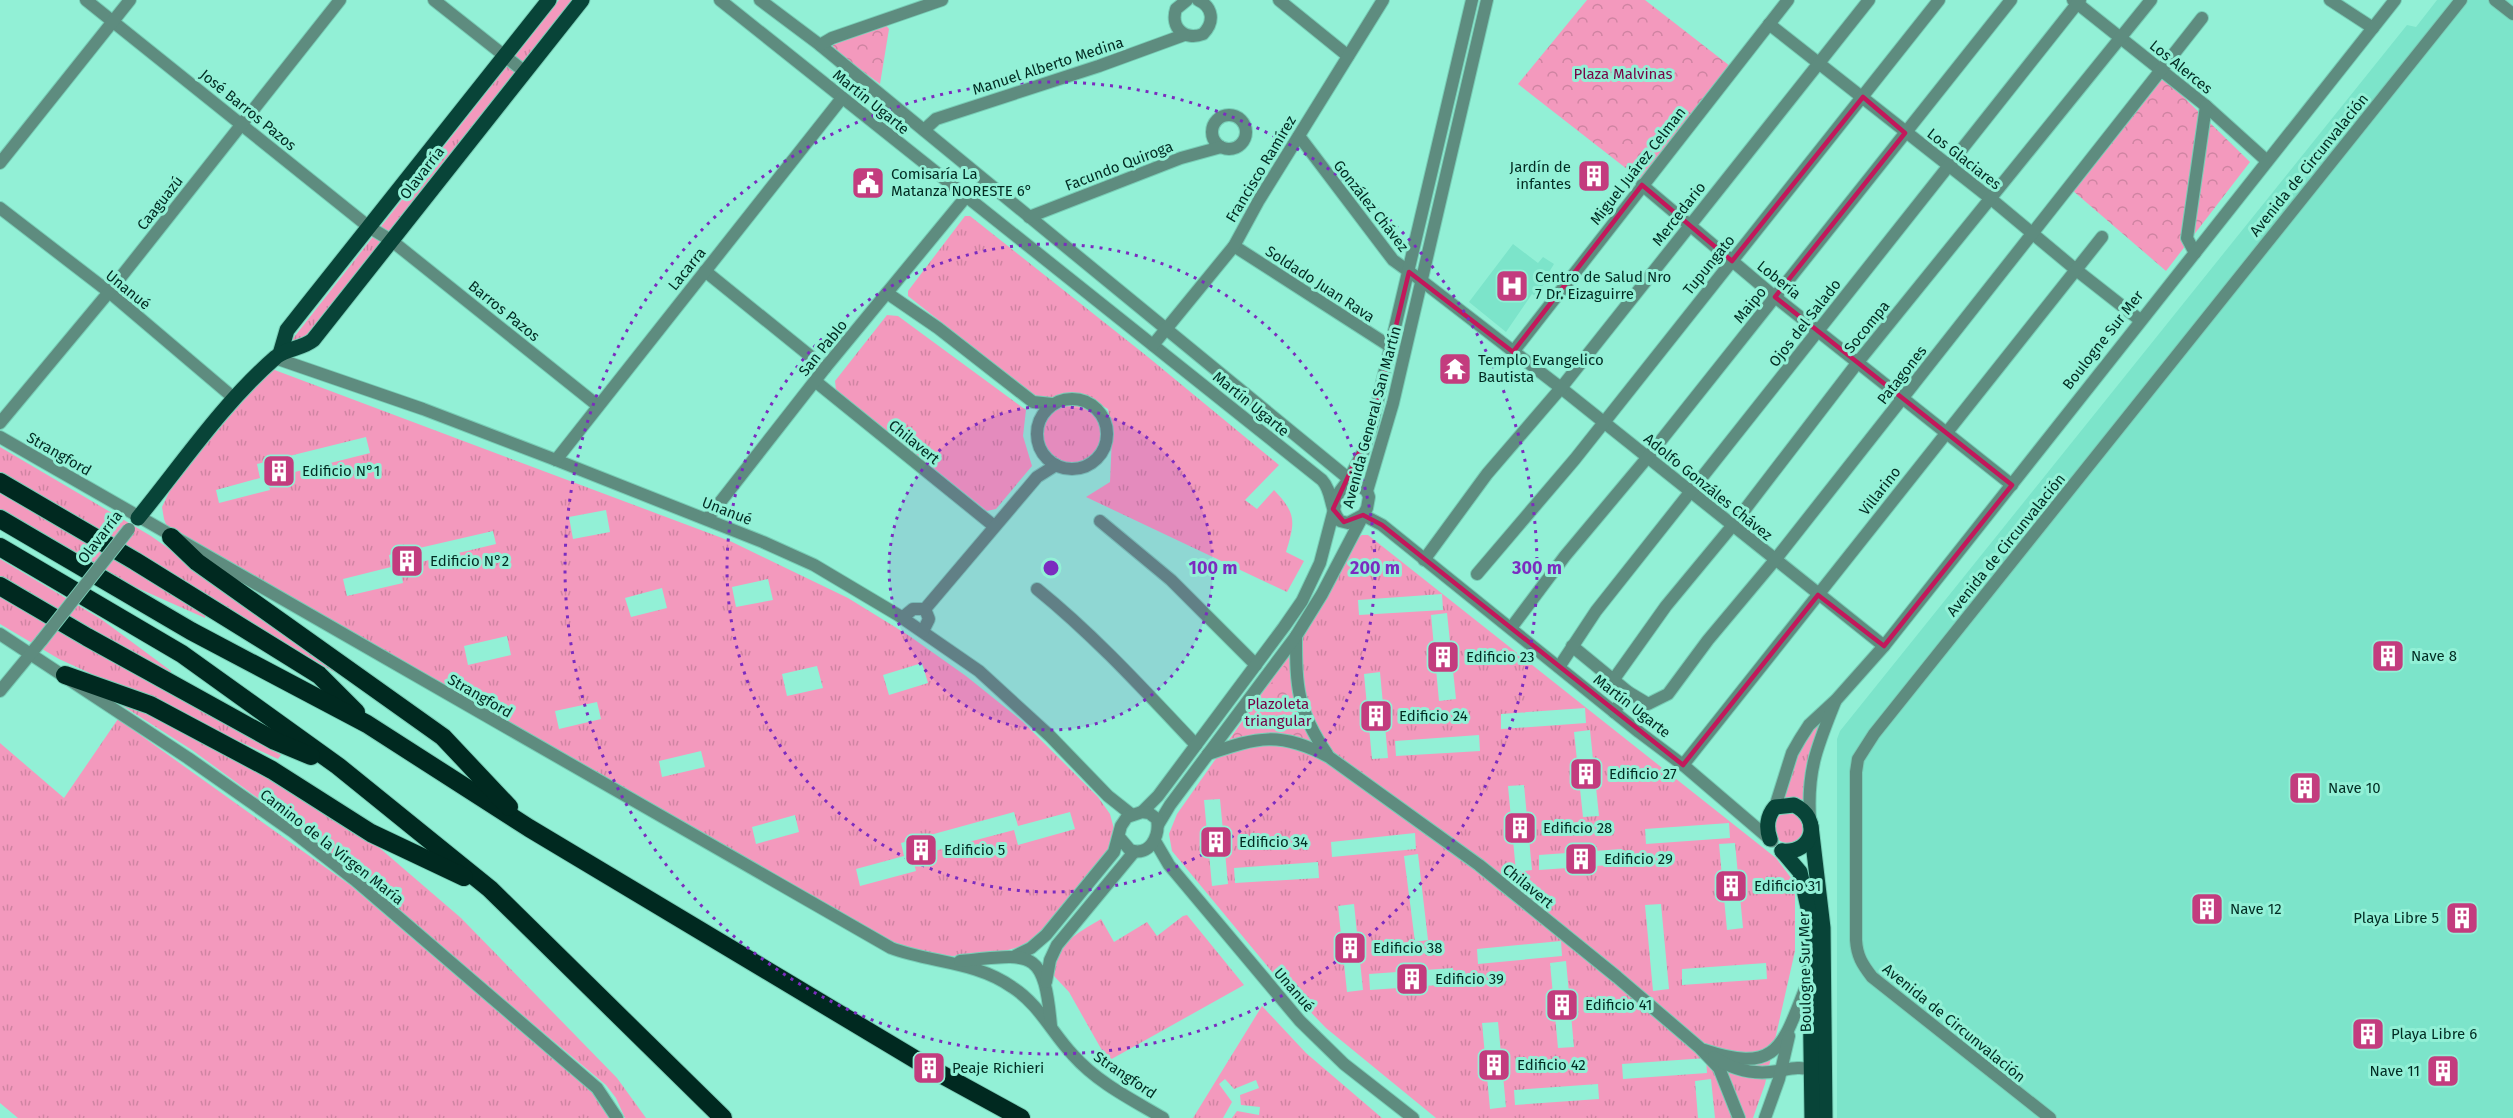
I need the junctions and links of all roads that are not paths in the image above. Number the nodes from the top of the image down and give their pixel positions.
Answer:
1 (86, 0) edge
2 (130, 0) edge
3 (340, 0) edge
4 (434, 0) edge
5 (549, 0) edge
6 (582, 0) edge
7 (720, 0) edge
8 (760, 0) edge
9 (942, 0) edge
10 (1187, 0) edge
11 (1198, 0) edge
12 (1279, 0) edge
13 (1383, 0) edge
14 (1472, 0) edge
15 (1487, 0) edge
16 (1787, 0) edge
17 (1869, 0) edge
18 (1939, 0) edge
19 (2011, 0) edge
20 (2151, 0) edge
21 (2330, 0) edge
22 (2395, 0) edge
23 (2461, 0) edge
24 (2495, 0) edge
25 (2076, 1) edge
26 (2513, 14) edge
27 (2202, 18) dead end
28 (113, 21) junction
29 (1769, 24) junction
30 (2373, 28) junction
31 (1184, 35) junction
32 (2122, 38) junction
33 (820, 45) junction
34 (505, 56) junction
35 (1348, 56) junction
36 (1819, 63) junction
37 (2161, 70) junction
38 (525, 72) junction
39 (1863, 97) junction
40 (842, 98) junction
41 (2206, 106) junction
42 (242, 124) junction
43 (924, 130) junction
44 (1905, 133) junction
45 (1299, 136) junction
46 (1221, 147) dead end
47 (2267, 161) junction
48 (0, 163) edge
49 (1948, 167) junction
50 (1641, 185) junction
51 (965, 198) junction
52 (1990, 198) junction
53 (0, 208) edge
54 (1029, 217) junction
55 (1689, 226) junction
56 (369, 227) junction
57 (2033, 234) junction
58 (2102, 237) dead end
59 (392, 241) junction
60 (1233, 246) junction
61 (2195, 253) junction
62 (1732, 261) junction
63 (2076, 270) junction
64 (705, 271) junction
65 (1408, 272) junction
66 (1422, 280) junction
67 (109, 292) junction
68 (887, 293) junction
69 (1776, 297) junction
70 (2140, 320) junction
71 (1165, 329) junction
72 (1818, 330) junction
73 (1153, 345) junction
74 (1391, 347) junction
75 (1514, 351) junction
76 (278, 356) junction
77 (1858, 362) junction
78 (825, 368) junction
79 (815, 381) junction
80 (1561, 388) junction
81 (1904, 397) junction
82 (235, 399) junction
83 (1033, 402) junction
84 (1052, 404) junction
85 (597, 405) junction
86 (1603, 422) junction
87 (0, 423) edge
88 (1038, 424) junction
89 (1946, 431) junction
90 (0, 437) edge
91 (1039, 445) junction
92 (1647, 458) junction
93 (556, 460) junction
94 (1056, 465) junction
95 (1037, 477) junction
96 (1349, 479) junction
97 (0, 482) edge
98 (2012, 485) junction
99 (1367, 491) junction
100 (1690, 492) junction
101 (1333, 509) junction
102 (1363, 515) junction
103 (0, 519) edge
104 (707, 519) junction
105 (1100, 521) dead end
106 (134, 524) junction
107 (1733, 525) junction
108 (994, 526) junction
109 (171, 537) junction
110 (0, 547) edge
111 (1424, 560) junction
112 (1775, 560) junction
113 (1477, 574) dead end
114 (0, 586) edge
115 (1037, 589) dead end
116 (1818, 595) junction
117 (925, 609) junction
118 (902, 618) junction
119 (1511, 628) junction
120 (923, 632) junction
121 (0, 634) edge
122 (1296, 636) junction
123 (1884, 645) junction
124 (1572, 646) junction
125 (32, 653) junction
126 (1256, 664) junction
127 (1559, 667) junction
128 (65, 675) junction
129 (1614, 679) junction
130 (0, 691) edge
131 (1628, 692) junction
132 (1836, 700) junction
133 (1614, 712) junction
134 (368, 724) junction
135 (1196, 745) junction
136 (1208, 754) junction
137 (1329, 757) junction
138 (1683, 765) junction
139 (338, 766) junction
140 (1108, 796) junction
141 (1774, 809) junction
142 (1137, 813) junction
143 (1749, 821) junction
144 (1811, 822) junction
145 (1158, 825) junction
146 (529, 828) junction
147 (1120, 832) junction
148 (1770, 839) junction
149 (1155, 841) junction
150 (1139, 851) junction
151 (1782, 851) junction
152 (1169, 865) junction
153 (490, 889) junction
154 (1015, 956) junction
155 (953, 962) junction
156 (1811, 976) junction
157 (1046, 982) junction
158 (1051, 1026) junction
159 (1791, 1028) junction
160 (1700, 1048) junction
161 (1811, 1070) junction
162 (1781, 1071) junction
163 (617, 1118) edge
164 (723, 1118) edge
165 (1021, 1118) edge
166 (1163, 1118) edge
167 (1413, 1118) edge
168 (1739, 1118) edge
169 (1765, 1118) edge
170 (1812, 1118) edge
171 (1825, 1118) edge
172 (2050, 1118) edge

1 - 28 street, José Barros Pazos
2 - 28 street
3 - 42 street, Caaguazú
4 - 34 street
5 - 34 main road, Olavarría
6 - 38 main road, Olavarría
7 - 40 street, Martín Ugarte
8 - 33 street, Martín Ugarte
9 - 33 street
10 - 31 street
11 - 31 street, Manuel Alberto Medina
12 - 35 street
13 - 35 street, Francisco Ramírez
14 - 65 street, Avenida General San Martín
15 - 66 street, Avenida General San Martín
16 - 29 street, Miguel Juárez Celman
17 - 36 street, Mercedario
18 - 39 street, Tupungato
19 - 44 street, Maipo
20 - 32 street, Socompa
21 - 30 street
22 - 30 street, Boulogne Sur Mer
23 - 172 street, Avenida de Circunvalación
24 - 26 street
25 - 32 street, Los Alerces
25 - 49 street, Ojos del Salado
27 - 37 street, Patagones
28 - 42 street, José Barros Pazos
28 - 48 street
29 - 36 street, Los Glaciares
29 - 50 street, Miguel Juárez Celman
30 - 47 street, Boulogne Sur Mer
31 - 43 street, Manuel Alberto Medina
32 - 37 street, Los Alerces
32 - 52 street, Socompa
33 - 43 street, Martín Ugarte
34 - 38 street
34 - 56 main road, Olavarría
35 - 45 street, Francisco Ramírez
36 - 39 street, Los Glaciares
36 - 55 street, Mercedario
37 - 41 street, Los Alerces
37 - 57 street, Patagones
38 - 59 main road, Olavarría
39 - 44 street, Los Glaciares
39 - 62 street, Tupungato
40 - 51 street, Martín Ugarte
40 - 64 street, Lacarra
41 - 47 street, Los Alerces
41 - 61 street
42 - 56 street, José Barros Pazos
42 - 67 street, Caaguazú
43 - 54 street, Martín Ugarte
44 - 49 street, Los Glaciares
44 - 69 street, Maipo
45 - 60 street, Francisco Ramírez
45 - 65 street, González Chávez
46 - 54 street, Facundo Quiroga
47 - 61 street, Boulogne Sur Mer
49 - 52 street, Los Glaciares
49 - 72 street, Ojos del Salado
50 - 55 street, Lobería
50 - 75 street, Miguel Juárez Celman
51 - 68 street, San Pablo
51 - 73 street, Martín Ugarte
52 - 57 street, Los Glaciares
52 - 77 street, Socompa
53 - 67 street, Unanué
54 - 71 street, Martín Ugarte
55 - 62 street, Lobería
55 - 80 street, Mercedario
56 - 59 street, José Barros Pazos
56 - 76 main road, Olavarría
57 - 63 street, Los Glaciares
57 - 81 street, Patagones
58 - 63 street, Villarino
59 - 76 main road, Olavarría
59 - 85 street, Barros Pazos
60 - 71 street, Francisco Ramírez
60 - 74 street, Soldado Juan Rava
61 - 70 street, Boulogne Sur Mer
62 - 69 street, Lobería
62 - 86 street, Tupungato
63 - 70 street, Los Glaciares
63 - 89 street, Villarino
64 - 78 street
64 - 85 street, Lacarra
65 - 66 street, González Chávez
65 - 74 street, Avenida General San Martín
66 - 75 street, González Chávez
66 - 99 street, Avenida General San Martín
67 - 82 street, Unanué
67 - 87 street, Caaguazú
68 - 78 street, San Pablo
68 - 83 street
69 - 72 street, Lobería
69 - 92 street, Maipo
70 - 98 street, Boulogne Sur Mer
71 - 73 street, Francisco Ramírez
71 - 96 street, Martín Ugarte
72 - 77 street, Lobería
72 - 100 street, Ojos del Salado
73 - 101 street, Martín Ugarte
74 - 96 street, Avenida General San Martín
75 - 80 street, Adolfo Gonzáles Chávez
76 - 82 main road, Olavarría
76 - 93 street, Unanué
77 - 81 street, Lobería
77 - 107 street, Socompa
78 - 79 street, San Pablo
79 - 104 street, San Pablo
79 - 108 street, Chilavert
80 - 86 street, Adolfo Gonzáles Chávez
80 - 111 street, Mercedario
81 - 89 street, Lobería
81 - 112 street, Patagones
82 - 106 main road, Olavarría
83 - 84 street
83 - 88 street
84 - 88 street
84 - 94 street
85 - 93 street, Lacarra
86 - 92 street, Adolfo Gonzáles Chávez
86 - 113 street, Tupungato
88 - 91 street
89 - 98 street, Lobería
89 - 116 street, Villarino
90 - 106 street, Strangford
91 - 94 street
91 - 95 street
92 - 100 street, Adolfo Gonzáles Chávez
92 - 119 street, Maipo
93 - 104 street, Unanué
94 - 95 street
95 - 108 street
96 - 99 street, Martín Ugarte
96 - 101 street, Avenida General San Martín
97 - 134 highway
98 - 123 street, Boulogne Sur Mer
99 - 102 street, Avenida General San Martín
100 - 107 street, Adolfo Gonzáles Chávez
100 - 124 street, Ojos del Salado
101 - 102 street
101 - 126 street, Avenida General San Martín
102 - 111 street, Martín Ugarte
102 - 122 street, Avenida General San Martín
103 - 134 highway
104 - 118 street, Unanué
105 - 126 street
106 - 109 street, Strangford
106 - 125 street, Olavarría, bridge
107 - 112 street, Adolfo Gonzáles Chávez
107 - 129 street, Socompa
108 - 117 street
109 - 146 highway
109 - 155 street, Strangford
110 - 139 highway
111 - 119 street, Martín Ugarte
112 - 116 street, Adolfo Gonzáles Chávez
112 - 131 street, Patagones
114 - 139 highway
115 - 135 street
116 - 123 street, Adolfo Gonzáles Chávez
116 - 138 street, Villarino
117 - 118 street
117 - 120 street
118 - 120 street, Unanué
119 - 127 street, Martín Ugarte
120 - 140 street, Unanué
121 - 125 street, Camino de la Virgen María
122 - 136 street, Avenida General San Martín
122 - 137 street, Chilavert
123 - 132 street, Boulogne Sur Mer
124 - 127 street, Ojos del Salado
124 - 129 street
125 - 128 street, Camino de la Virgen María
125 - 130 street, Olavarría
126 - 135 street, Avenida General San Martín
127 - 133 street, Martín Ugarte
128 - 153 highway
128 - 163 street, Camino de la Virgen María
129 - 131 street
131 - 133 street
132 - 141 street, Boulogne Sur Mer
132 - 144 street, Boulogne Sur Mer
133 - 138 street, Martín Ugarte
134 - 146 highway
135 - 142 street, Avenida General San Martín
136 - 137 street, Chilavert
136 - 145 street, Avenida General San Martín
137 - 160 street, Chilavert
138 - 143 street, Martín Ugarte
139 - 153 highway
140 - 142 street, Unanué
140 - 147 street, Unanué
141 - 143 street
141 - 144 main road
141 - 148 main road
142 - 145 street
142 - 147 street
143 - 148 street, Martín Ugarte
144 - 151 main road
144 - 171 main road, Boulogne Sur Mer
145 - 149 street
146 - 165 highway
147 - 150 street
147 - 154 street
148 - 151 street, Martín Ugarte
149 - 150 street
149 - 152 street, Unanué
150 - 152 street, Unanué
150 - 157 street
151 - 156 main road, Boulogne Sur Mer
152 - 167 street, Unanué
153 - 164 highway
154 - 155 street, Strangford
154 - 157 street
155 - 158 street, Strangford
156 - 159 street
156 - 161 main road, Boulogne Sur Mer
157 - 158 street, Strangford
158 - 166 street, Strangford
159 - 160 street
159 - 162 street
160 - 162 street
160 - 168 street
161 - 162 street
161 - 170 main road, Boulogne Sur Mer
162 - 169 street

